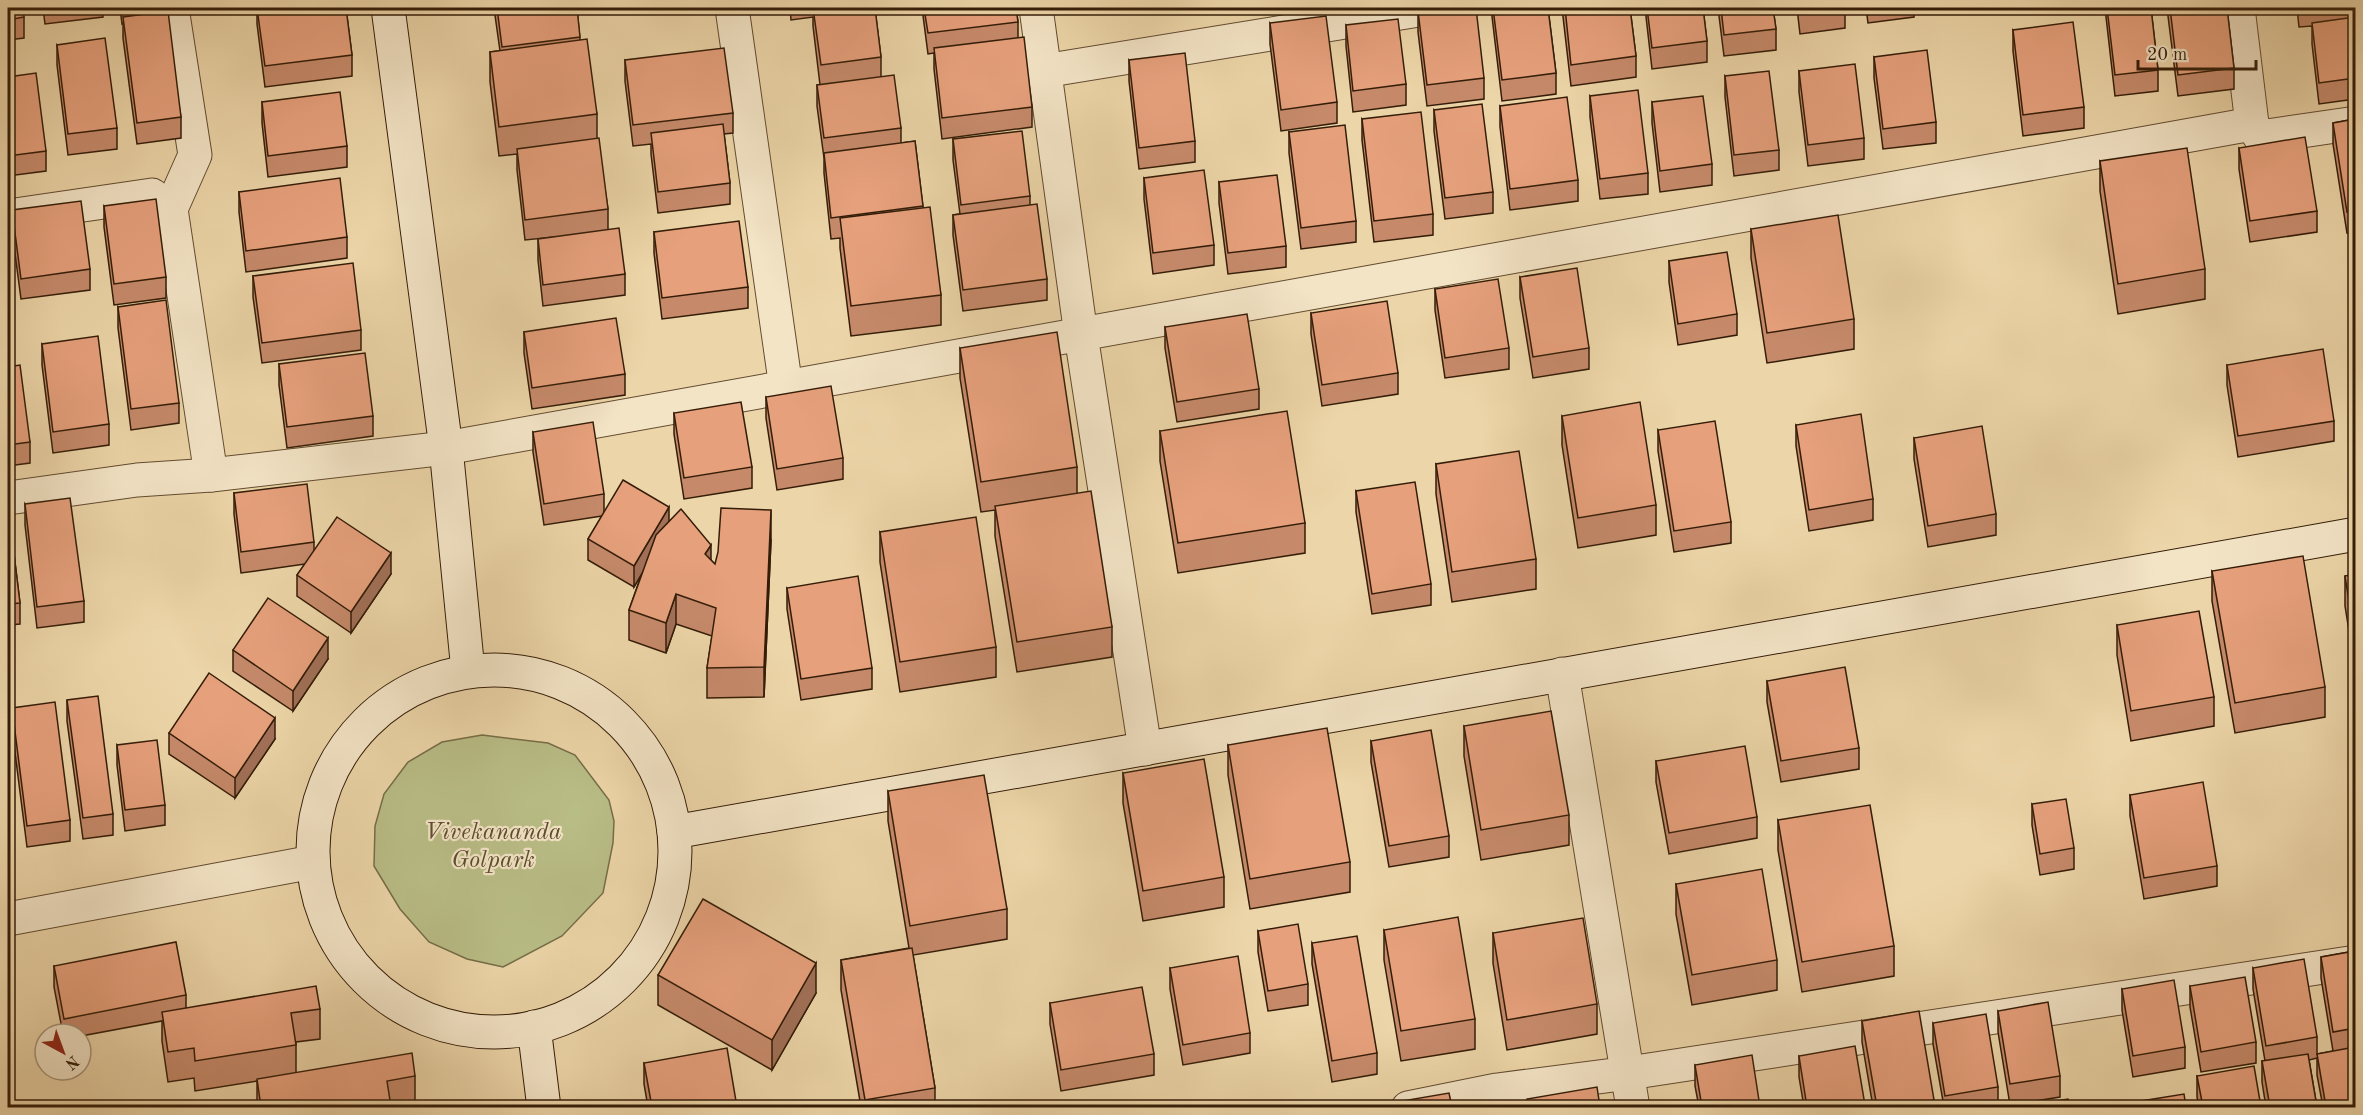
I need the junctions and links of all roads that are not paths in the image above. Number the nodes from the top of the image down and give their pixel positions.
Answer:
1 (172, 8) edge
2 (388, 8) edge
3 (732, 8) edge
4 (1036, 8) edge
5 (1431, 8) edge
6 (2238, 8) edge
7 (1044, 71) junction
8 (2355, 123) edge
9 (2252, 124) junction
10 (171, 209) junction
11 (8, 216) edge
12 (1081, 335) junction
13 (786, 388) junction
14 (446, 448) junction
15 (211, 475) junction
16 (8, 498) edge
17 (2355, 534) edge
18 (468, 671) junction
19 (1562, 674) junction
20 (1145, 749) junction
21 (674, 832) junction
22 (313, 862) junction
23 (8, 919) edge
24 (2355, 962) edge
25 (534, 1027) junction
26 (1629, 1073) junction
27 (1498, 1099) edge
28 (544, 1107) edge
29 (1408, 1107) edge
30 (1633, 1107) edge

1 - 10 street
2 - 14 street
3 - 13 street
4 - 7 street
5 - 7 street
6 - 9 street
7 - 12 street
8 - 9 street
9 - 12 street
10 - 11 street
10 - 15 street
12 - 13 street
12 - 20 street
13 - 14 street
14 - 15 street
14 - 18 street
15 - 16 street
17 - 19 street
18 - 21 street
18 - 22 street
19 - 20 street
19 - 26 street
20 - 21 street
21 - 25 street
22 - 23 street
22 - 25 street
24 - 26 street
25 - 28 street
26 - 27 street
26 - 30 street
27 - 29 street

